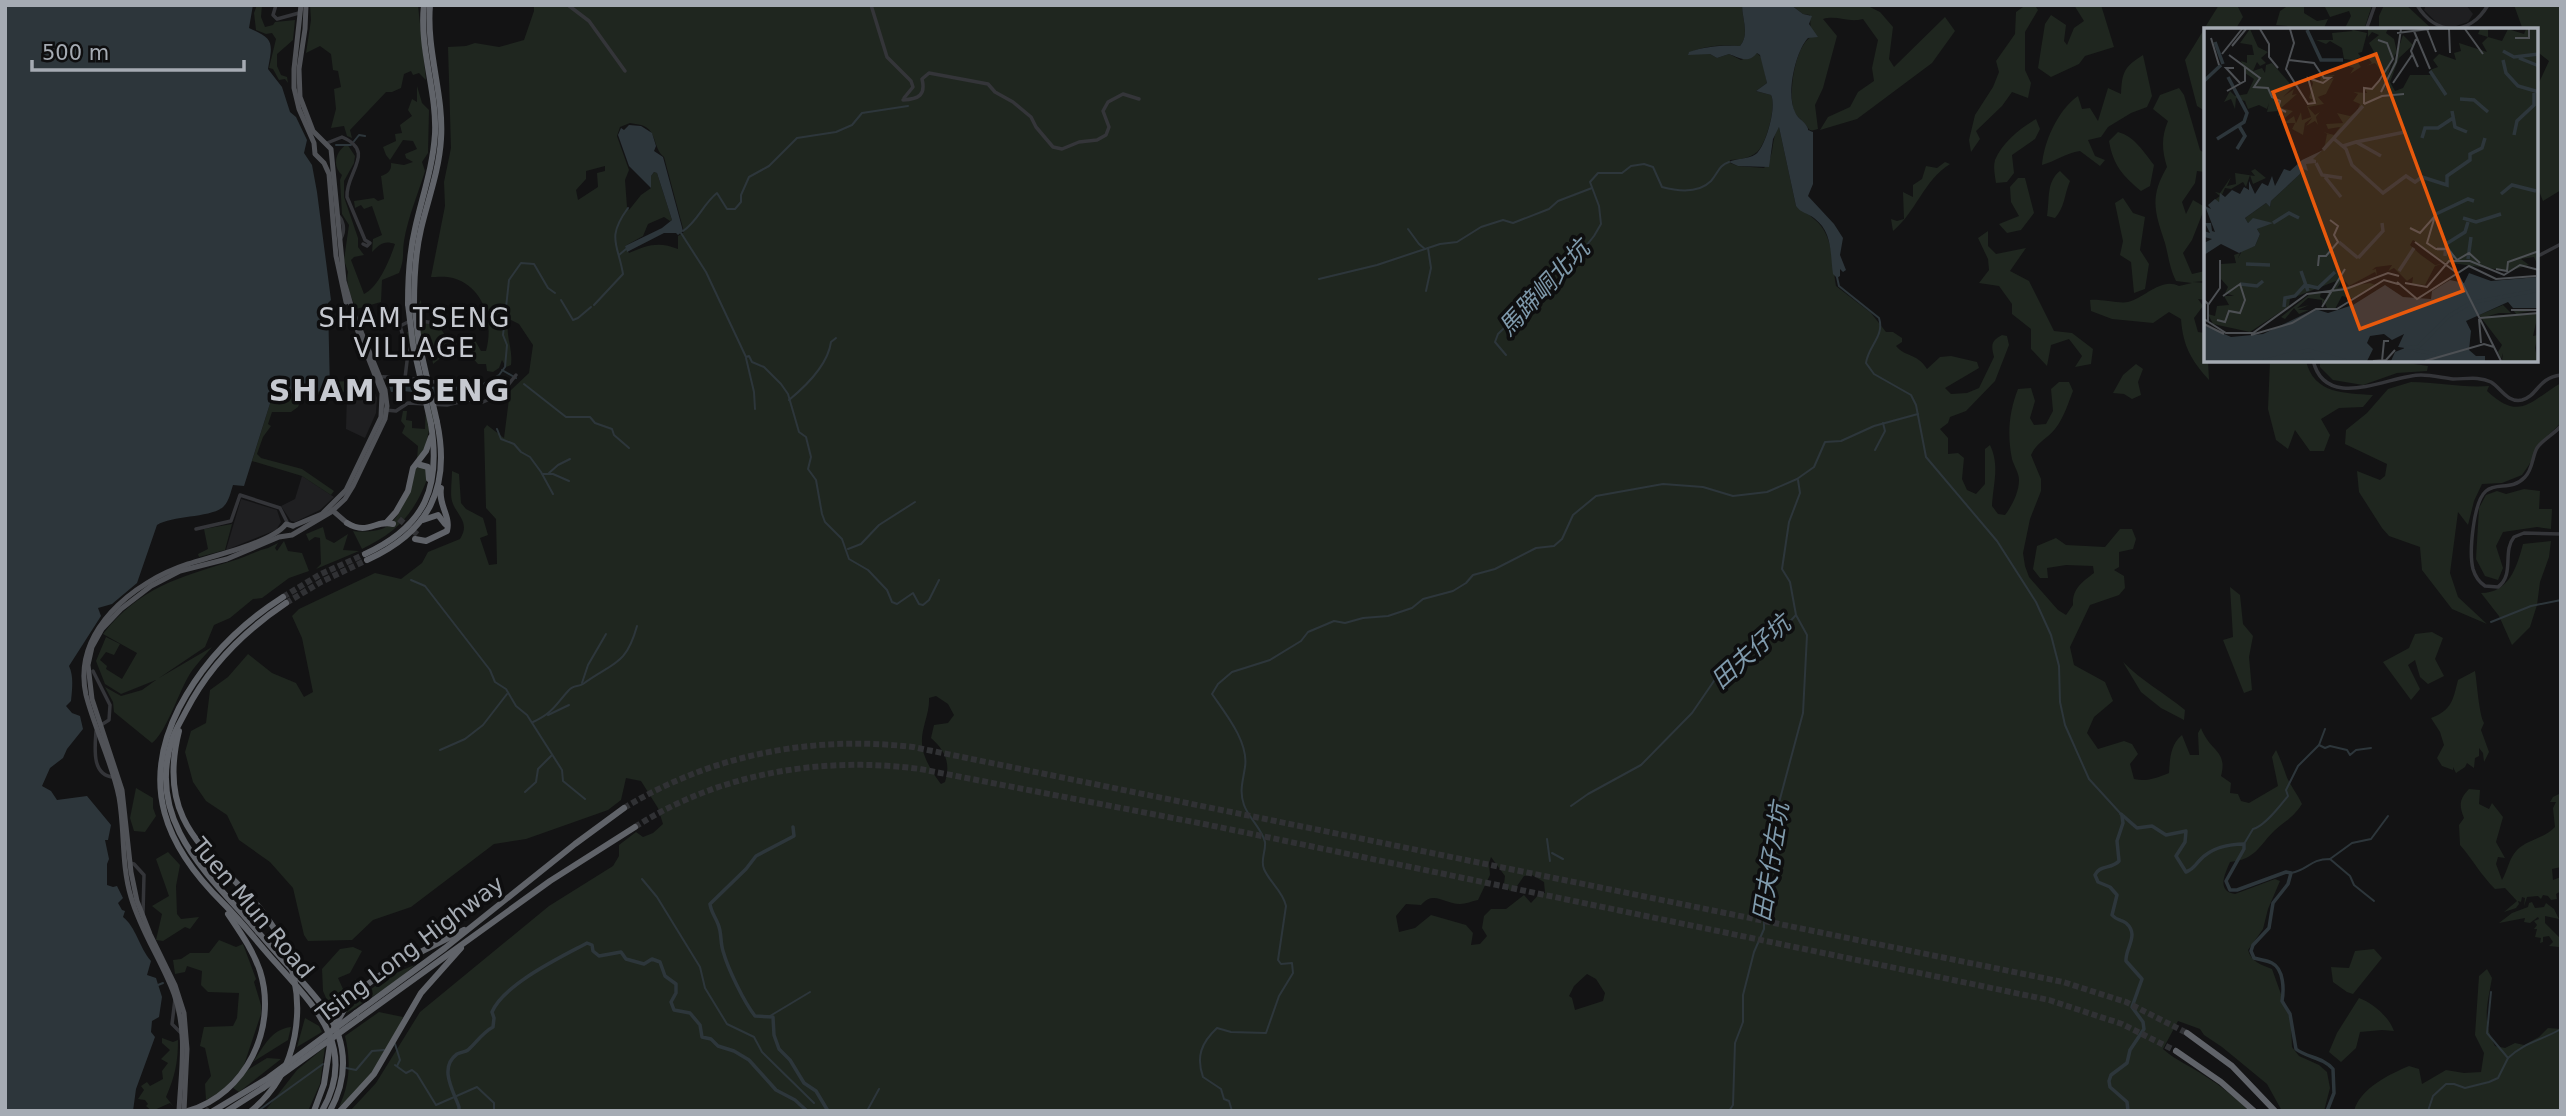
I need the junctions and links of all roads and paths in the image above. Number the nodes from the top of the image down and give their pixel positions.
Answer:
1 (275, 5) edge
2 (424, 5) edge
3 (430, 5) edge
4 (568, 5) edge
5 (872, 5) edge
6 (2375, 5) edge
7 (2417, 5) edge
8 (2488, 5) edge
9 (303, 6) edge
10 (292, 17) junction
11 (300, 26) junction
12 (2367, 28) edge
13 (2446, 28) edge
14 (2452, 28) edge
15 (625, 71) dead end
16 (1139, 99) dead end
17 (325, 142) junction
18 (314, 146) junction
19 (330, 153) junction
20 (320, 158) junction
21 (365, 240) dead end
22 (2561, 244) edge
23 (2538, 256) edge
24 (339, 267) junction
25 (411, 304) junction
26 (439, 318) tunnel mouth
27 (2314, 362) edge
28 (516, 375) dead end
29 (2561, 375) edge
30 (379, 377) junction
31 (404, 379) junction
32 (435, 382) dead end
33 (385, 410) junction
34 (433, 425) junction
35 (2561, 426) edge
36 (416, 464) junction
37 (441, 472) junction
38 (345, 499) junction
39 (333, 508) junction
40 (341, 516) junction
41 (324, 517) junction
42 (422, 521) junction
43 (347, 523) joint
44 (290, 528) junction
45 (196, 529) dead end
46 (402, 530) junction
47 (2561, 534) edge
48 (441, 535) junction
49 (417, 537) tunnel mouth
50 (93, 671) dead end
51 (90, 703) junction
52 (184, 716) junction
53 (98, 724) junction
54 (116, 776) junction
55 (624, 808) tunnel mouth
56 (635, 827) tunnel mouth
57 (127, 863) junction
58 (219, 900) junction
59 (136, 904) junction
60 (143, 918) junction
61 (481, 920) junction
62 (472, 937) junction
63 (358, 1015) junction
64 (334, 1032) junction
65 (2187, 1033) tunnel mouth
66 (2176, 1051) tunnel mouth
67 (210, 1110) edge
68 (183, 1111) edge
69 (227, 1111) edge
70 (251, 1111) edge
71 (314, 1111) edge
72 (322, 1111) edge
73 (330, 1111) edge
74 (340, 1111) edge
75 (2254, 1111) edge
76 (2275, 1111) edge

1 - 10 street
2 - 25 highway
3 - 25 highway
4 - 15 street
5 - 16 street
6 - 12 street
7 - 13 street
8 - 14 street
9 - 10 street
9 - 11 main road
9 - 17 main road
10 - 11 street
11 - 18 main road
17 - 18 main road
17 - 19 main road
17 - 21 street
18 - 20 main road
19 - 20 main road
19 - 24 main road
20 - 24 main road
22 - 23 street
24 - 30 main road
25 - 34 highway, bridge
26 - 31 street
27 - 29 street
28 - 33 street
30 - 31 street
30 - 33 main road
31 - 32 street
33 - 38 main road
33 - 39 main road
34 - 36 highway
34 - 37 highway
34 - 46 highway
35 - 47 street
36 - 43 highway
36 - 46 highway
37 - 42 highway
37 - 48 highway
38 - 39 main road
38 - 40 main road
39 - 40 main road
39 - 41 main road
39 - 44 main road
40 - 41 main road
40 - 43 main road
41 - 44 main road
42 - 46 highway
42 - 48 highway
44 - 45 street
44 - 51 main road
44 - 51 main road
48 - 49 highway
50 - 53 street
51 - 53 main road
52 - 58 highway, Tuen Mun Road
52 - 64 highway, Tuen Mun Road
52 - 70 highway, bridge
53 - 54 main road
53 - 54 street
54 - 57 main road
55 - 61 highway, Tsing Long Highway
56 - 62 highway, Tsing Long Highway
57 - 59 main road
57 - 60 street
58 - 64 highway, Tuen Mun Road
58 - 68 highway
59 - 60 main road
59 - 68 main road
60 - 68 main road
61 - 63 highway, Tsing Long Highway
61 - 71 highway, bridge
62 - 63 highway, Tsing Long Highway
62 - 74 highway
63 - 67 highway, Tsing Long Highway, bridge
63 - 69 highway, Tsing Long Highway, bridge
64 - 72 highway, Tuen Mun Road, bridge
64 - 73 highway, Tuen Mun Road
65 - 76 highway
66 - 75 highway

